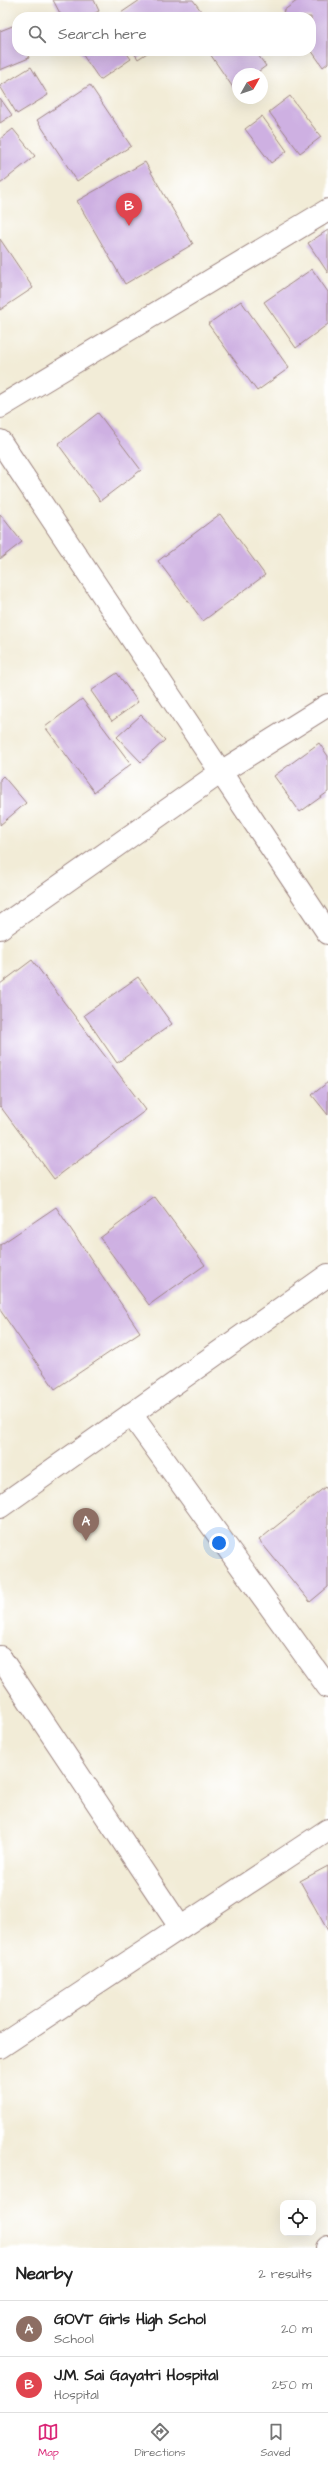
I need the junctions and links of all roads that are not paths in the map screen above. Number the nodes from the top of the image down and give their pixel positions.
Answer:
1 (328, 210) edge
2 (0, 407) edge
3 (1, 444) edge
4 (328, 705) edge
5 (221, 772) junction
6 (0, 928) edge
7 (328, 933) edge
8 (328, 1274) edge
9 (131, 1414) junction
10 (0, 1507) edge
11 (0, 1657) edge
12 (328, 1687) edge
13 (328, 1830) edge
14 (180, 1928) junction
15 (0, 2047) edge

1 - 2 street
3 - 5 street
4 - 5 street
5 - 6 street
5 - 7 street
8 - 9 street
9 - 10 street
9 - 12 street
11 - 14 street
13 - 14 street
14 - 15 street

